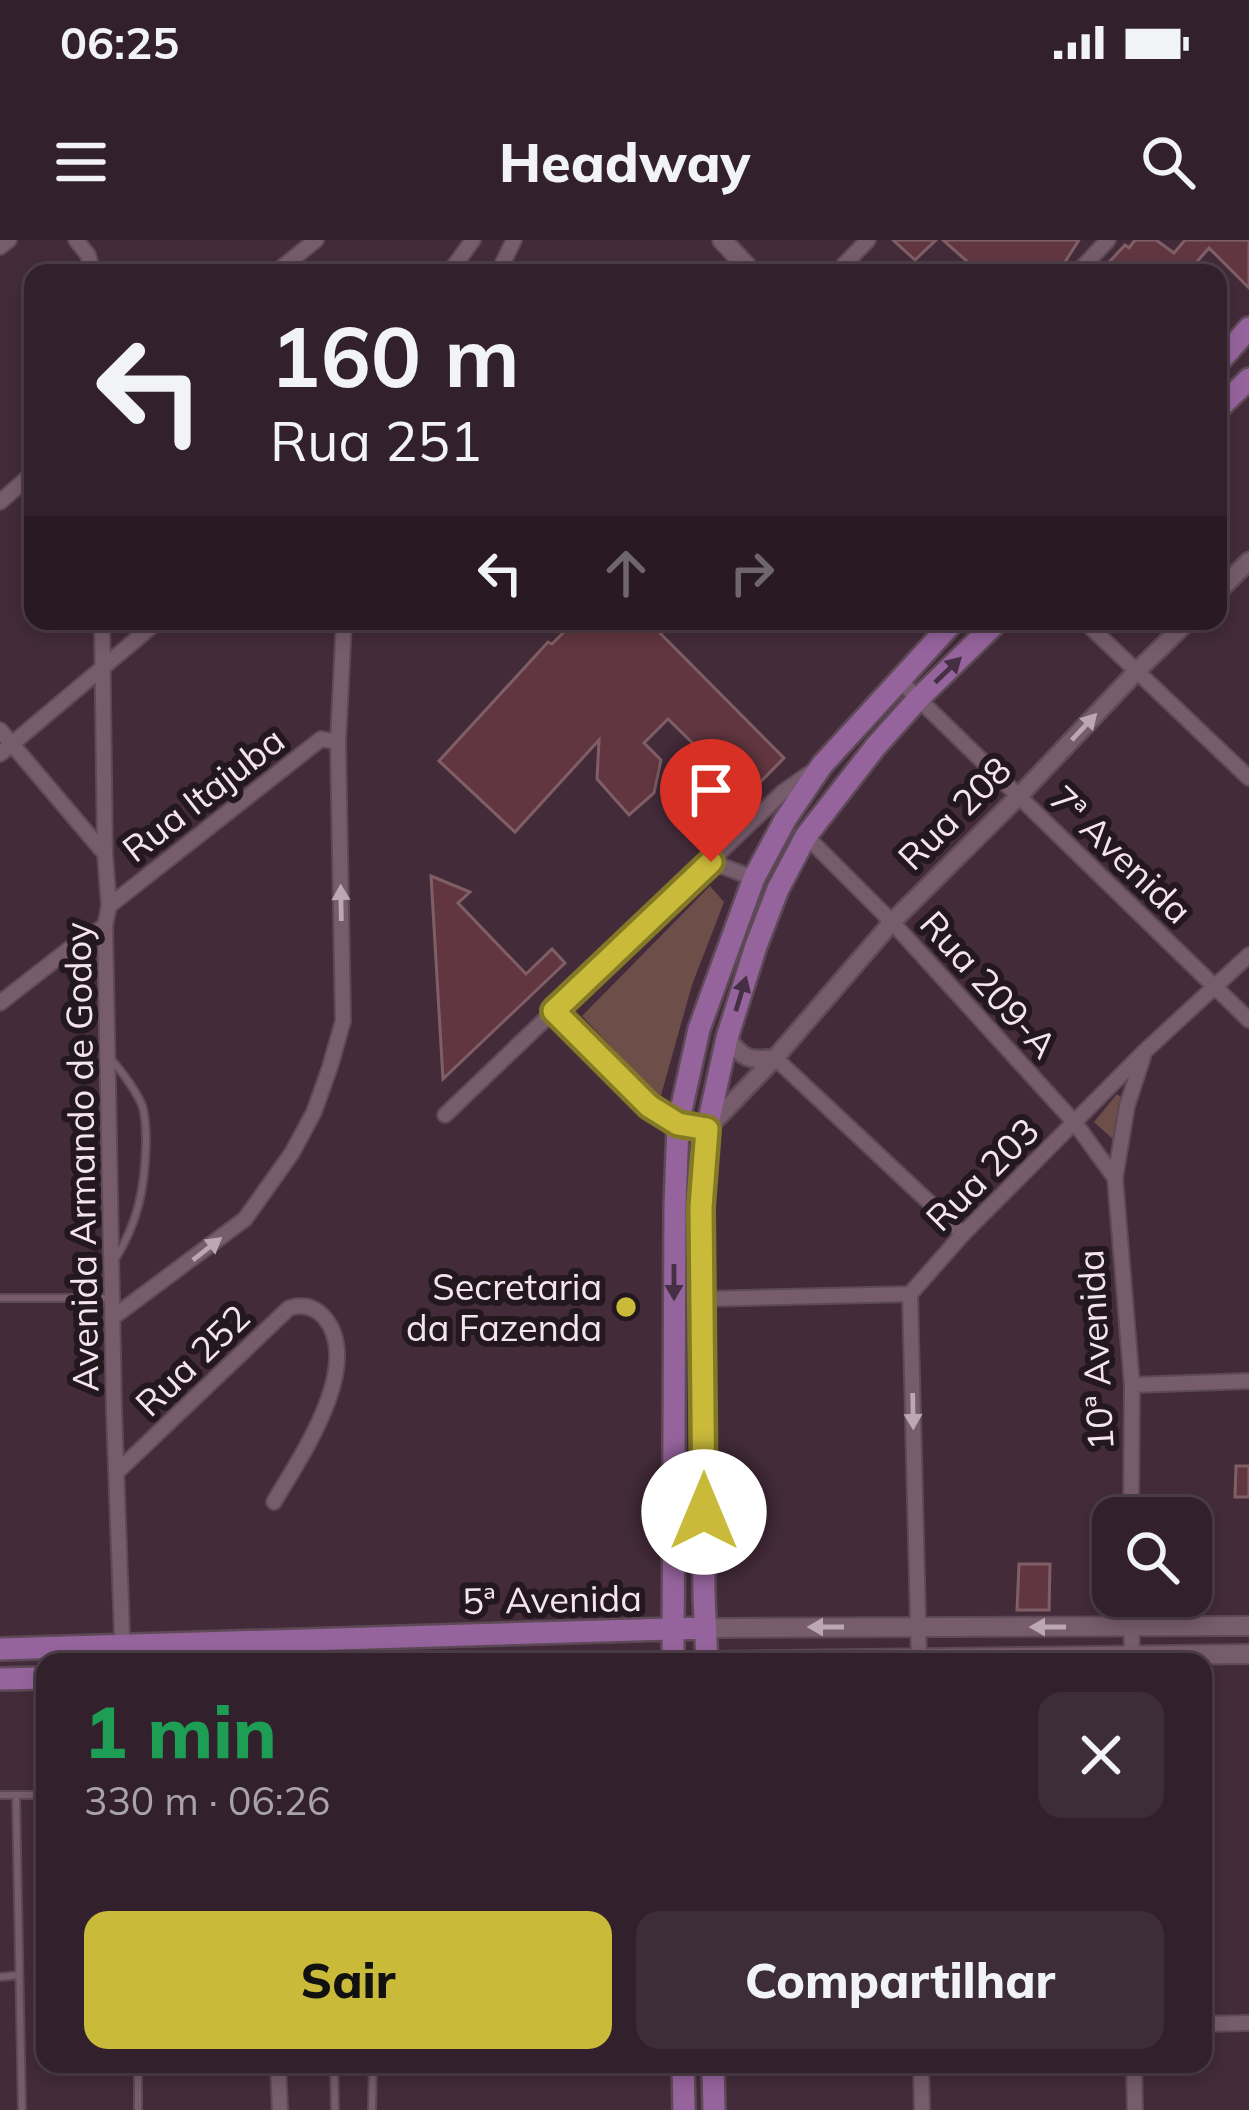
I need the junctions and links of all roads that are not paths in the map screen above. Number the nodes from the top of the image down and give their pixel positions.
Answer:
1 (9, 240) edge
2 (316, 240) edge
3 (473, 240) edge
4 (722, 240) edge
5 (868, 240) edge
6 (1108, 240) edge
7 (0, 247) edge
8 (286, 264) edge
9 (455, 264) edge
10 (745, 264) edge
11 (845, 264) edge
12 (1085, 264) edge
13 (1249, 328) edge
14 (1227, 353) edge
15 (1249, 379) edge
16 (1227, 400) edge
17 (24, 481) edge
18 (0, 502) edge
19 (1249, 561) edge
20 (1227, 583) edge
21 (102, 630) edge
22 (147, 630) edge
23 (344, 630) edge
24 (946, 630) edge
25 (989, 630) edge
26 (1093, 630) edge
27 (1179, 630) edge
28 (102, 666) junction
29 (1136, 672) junction
30 (899, 680) junction
31 (919, 698) junction
32 (856, 726) junction
33 (0, 730) edge
34 (338, 742) junction
35 (876, 746) junction
36 (6, 749) edge
37 (822, 765) junction
38 (1249, 778) edge
39 (1018, 797) junction
40 (806, 836) junction
41 (105, 854) junction
42 (711, 862) junction
43 (754, 878) junction
44 (109, 906) junction
45 (892, 922) junction
46 (105, 926) junction
47 (1249, 955) edge
48 (1214, 985) junction
49 (0, 1003) edge
50 (554, 1011) junction
51 (1249, 1020) edge
52 (727, 1038) junction
53 (1144, 1052) junction
54 (109, 1057) junction
55 (775, 1058) junction
56 (445, 1115) dead end
57 (1075, 1123) junction
58 (678, 1124) junction
59 (707, 1129) junction
60 (1115, 1178) junction
61 (963, 1234) junction
62 (112, 1264) junction
63 (910, 1294) junction
64 (0, 1298) edge
65 (112, 1298) junction
66 (703, 1299) junction
67 (112, 1318) junction
68 (1249, 1381) edge
69 (1132, 1385) junction
70 (117, 1472) junction
71 (1132, 1497) edge
72 (274, 1502) dead end
73 (1131, 1617) edge
74 (1249, 1626) edge
75 (918, 1627) junction
76 (1131, 1627) junction
77 (705, 1628) junction
78 (671, 1629) junction
79 (0, 1649) edge
80 (81, 1653) edge
81 (122, 1653) edge
82 (149, 1653) edge
83 (672, 1653) edge
84 (706, 1653) edge
85 (919, 1653) edge
86 (1132, 1653) edge
87 (1249, 1654) edge
88 (1212, 1656) edge
89 (36, 1678) edge
90 (0, 1679) edge
91 (36, 1795) edge
92 (0, 1796) edge
93 (16, 1796) junction
94 (19, 1976) junction
95 (0, 1977) edge
96 (1249, 2023) edge
97 (1212, 2024) edge
98 (137, 2073) edge
99 (278, 2073) edge
100 (334, 2073) edge
101 (373, 2073) edge
102 (683, 2073) edge
103 (713, 2073) edge
104 (921, 2073) edge
105 (1134, 2073) edge
106 (22, 2110) edge
107 (138, 2110) edge
108 (280, 2110) edge
109 (335, 2110) edge
110 (372, 2110) edge
111 (684, 2110) edge
112 (714, 2110) edge
113 (922, 2110) edge
114 (1136, 2110) edge

1 - 7 street
2 - 8 street
3 - 9 street
4 - 10 main road
5 - 11 street
6 - 12 street
13 - 14 main road
15 - 16 main road
17 - 18 street
19 - 20 street
21 - 28 street, Avenida Armando de Godoy
22 - 28 street
23 - 34 street
24 - 30 main road
31 -> 25 main road
26 - 29 street
27 - 29 street, Rua 208
28 - 36 street
28 - 41 street, Avenida Armando de Godoy
29 - 38 street
39 -> 29 street, Rua 208
30 - 31 street, 7ª Avenida
30 - 32 main road
31 - 35 main road
31 - 39 street, 7ª Avenida
32 - 35 main road
32 - 37 main road
33 - 36 street
34 - 44 street, Rua Itajuba
67 -> 34 street
35 - 40 main road
36 - 41 street
37 - 42 street
37 - 43 main road
39 - 45 street, Rua 208
39 - 48 street, 7ª Avenida
40 - 45 street, Rua 209-A
52 -> 40 main road
41 - 44 street, Avenida Armando de Godoy
42 - 43 street
42 - 50 street
43 - 58 main road
44 - 46 street, Avenida Armando de Godoy
45 - 55 street, Rua 208
45 - 57 street, Rua 209-A
46 - 49 street
46 - 54 street, Avenida Armando de Godoy
47 - 48 street, Rua 203
48 - 51 street, 7ª Avenida
48 - 53 street, Rua 203
50 - 56 street
50 - 58 street
52 - 55 street
52 - 59 main road
53 - 57 street, Rua 203
53 - 60 street, 10ª Avenida
54 - 62 street, Avenida Armando de Godoy
54 - 62 lane
55 - 59 street, Rua 208
55 - 61 street
57 - 60 street
57 - 61 street, Rua 203
58 - 59 street
58 -> 78 main road
59 - 66 main road
60 - 69 street, 10ª Avenida
61 - 63 street, Rua 203
62 - 65 street, Avenida Armando de Godoy
63 - 66 street
63 -> 75 street
64 - 65 lane
65 - 67 street, Avenida Armando de Godoy
66 - 77 main road
67 - 70 street, Avenida Armando de Godoy
68 - 69 street
69 - 71 street, 10ª Avenida
70 - 72 street, Rua 252
70 - 81 street, Avenida Armando de Godoy
73 - 76 street
74 - 76 main road, 5ª Avenida
76 -> 75 main road, 5ª Avenida
75 -> 77 main road, 5ª Avenida
75 - 85 street
76 - 86 street
77 - 78 main road, 5ª Avenida
77 - 84 main road
78 - 82 main road, 5ª Avenida
78 - 83 main road
79 - 80 main road, 5ª Avenida
87 - 88 main road
89 - 90 main road
91 - 93 lane
92 - 93 lane
93 - 94 lane
94 - 95 lane
94 - 106 lane
96 - 97 street
98 - 107 lane
99 - 108 street
100 - 109 lane
101 - 110 lane
102 - 111 main road
103 - 112 main road
104 - 113 street
105 - 114 street

